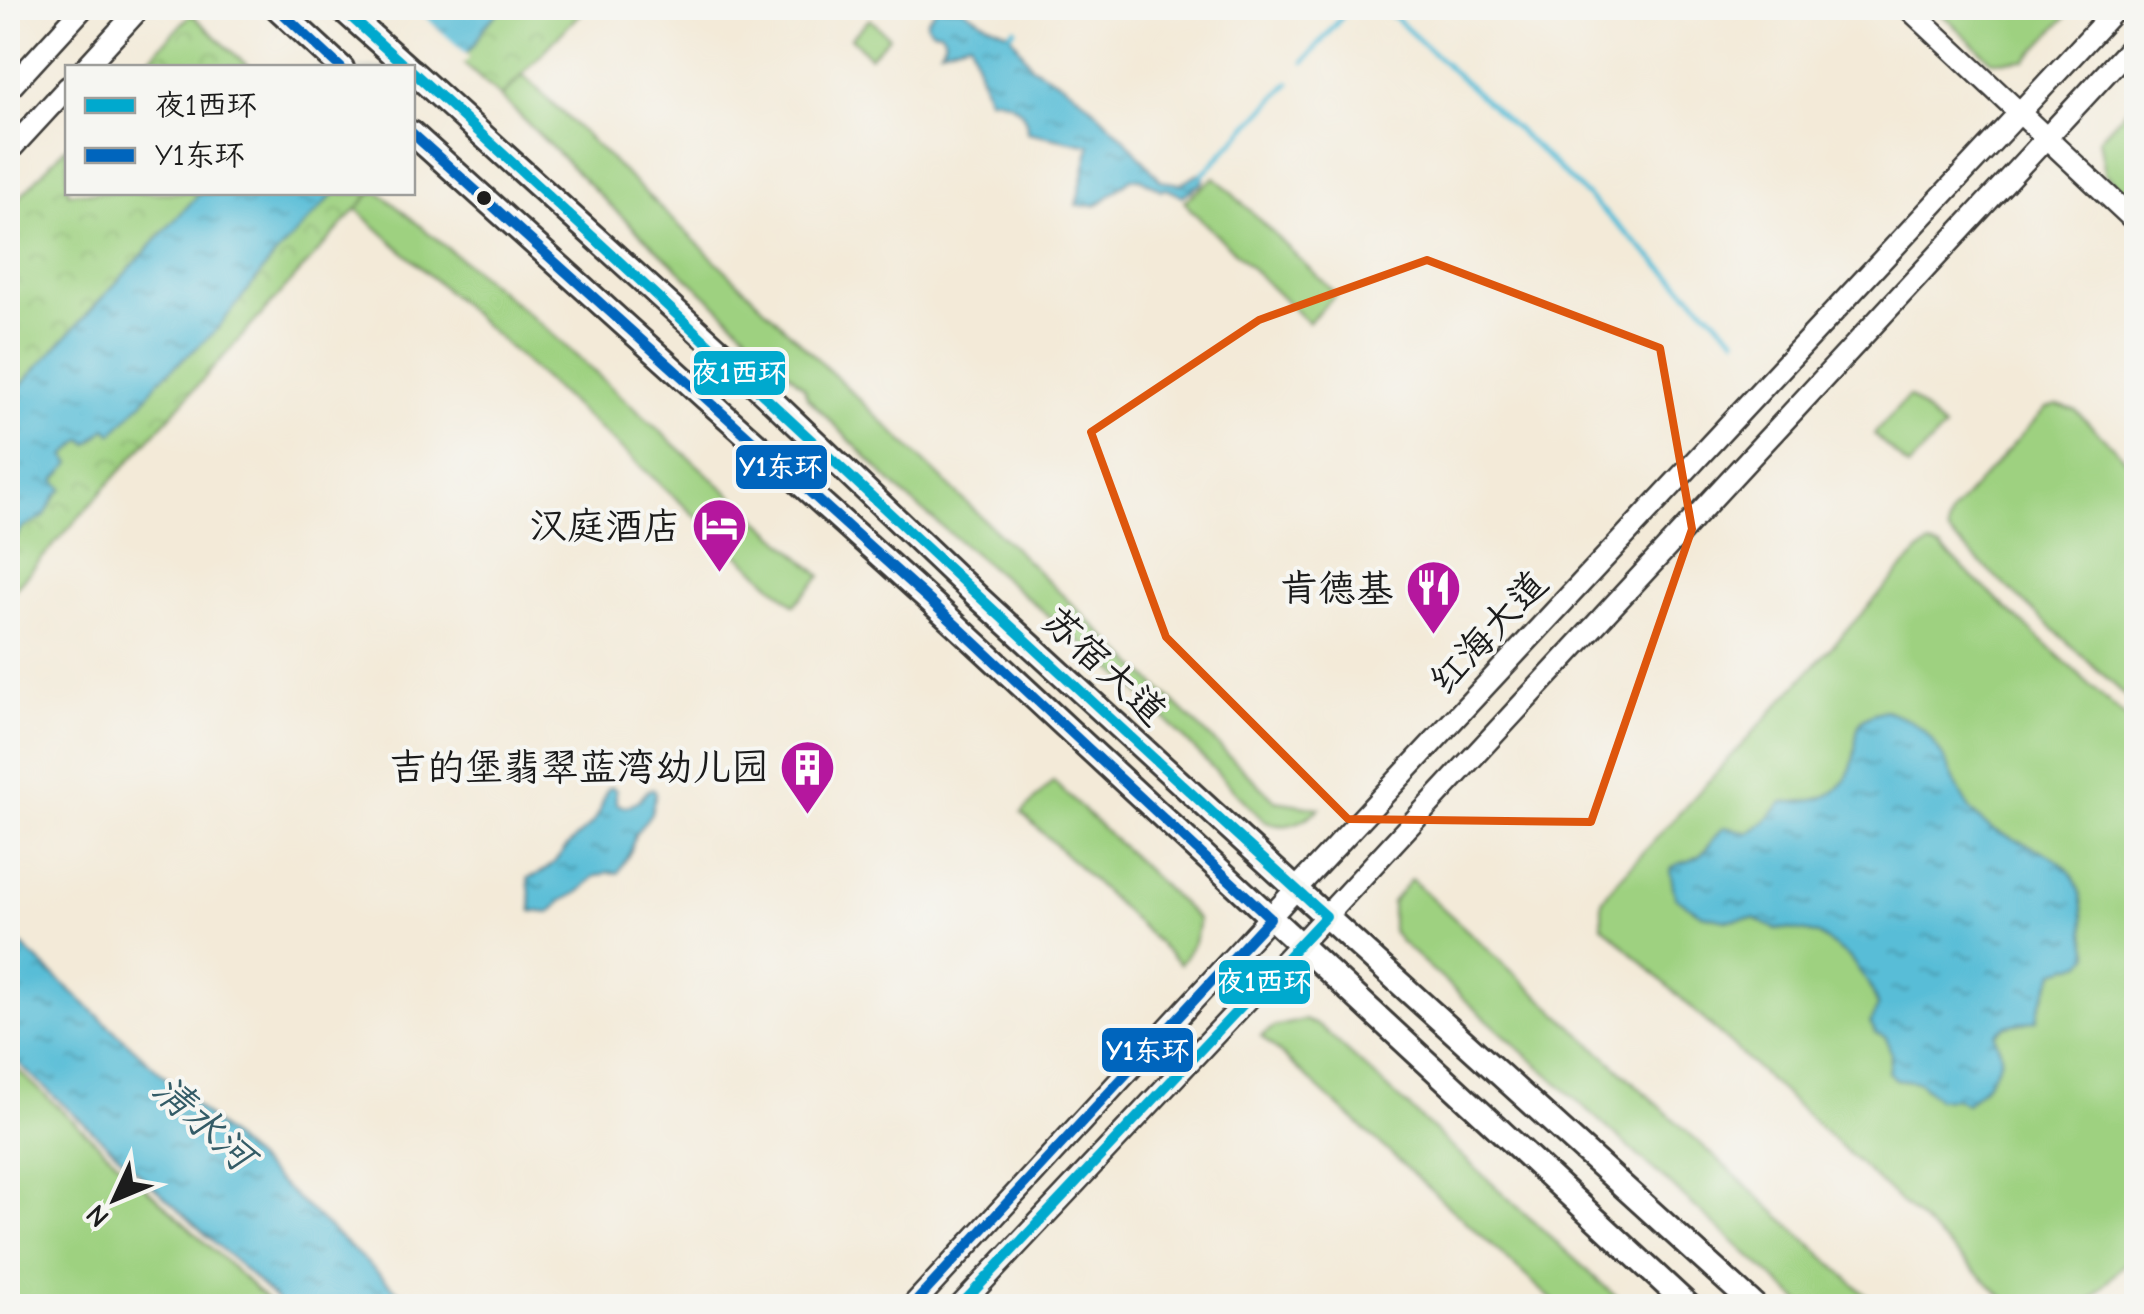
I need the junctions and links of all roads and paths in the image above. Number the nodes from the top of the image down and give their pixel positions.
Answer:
1 (84, 8) edge
2 (140, 8) edge
3 (277, 8) edge
4 (341, 8) edge
5 (1908, 8) edge
6 (2117, 8) edge
7 (2136, 41) edge
8 (88, 65) edge
9 (339, 65) edge
10 (404, 65) edge
11 (415, 74) edge
12 (8, 90) edge
13 (65, 90) edge
14 (2020, 113) junction
15 (415, 136) edge
16 (2046, 137) junction
17 (8, 152) edge
18 (2136, 222) edge
19 (1296, 889) junction
20 (1326, 916) junction
21 (1270, 918) junction
22 (1299, 946) junction
23 (912, 1306) edge
24 (960, 1306) edge
25 (1690, 1306) edge
26 (1755, 1306) edge

1 - 12 main road
2 - 8 main road
3 - 9 main road
4 - 10 main road, 苏宿大道
5 - 14 main road
6 - 14 main road, 红海大道
7 - 16 main road, 红海大道
11 - 19 main road, 苏宿大道
13 - 17 main road
14 - 16 main road
14 - 19 main road, 红海大道
15 - 21 main road, 苏宿大道
16 - 18 main road
16 - 20 main road, 红海大道
19 - 20 main road, 苏宿大道
19 - 21 main road, 红海大道
20 - 22 main road, 红海大道
20 - 26 main road, 苏宿大道
21 - 22 main road, 苏宿大道
21 - 23 main road, 红海大道
22 - 24 main road, 红海大道
22 - 25 main road, 苏宿大道

